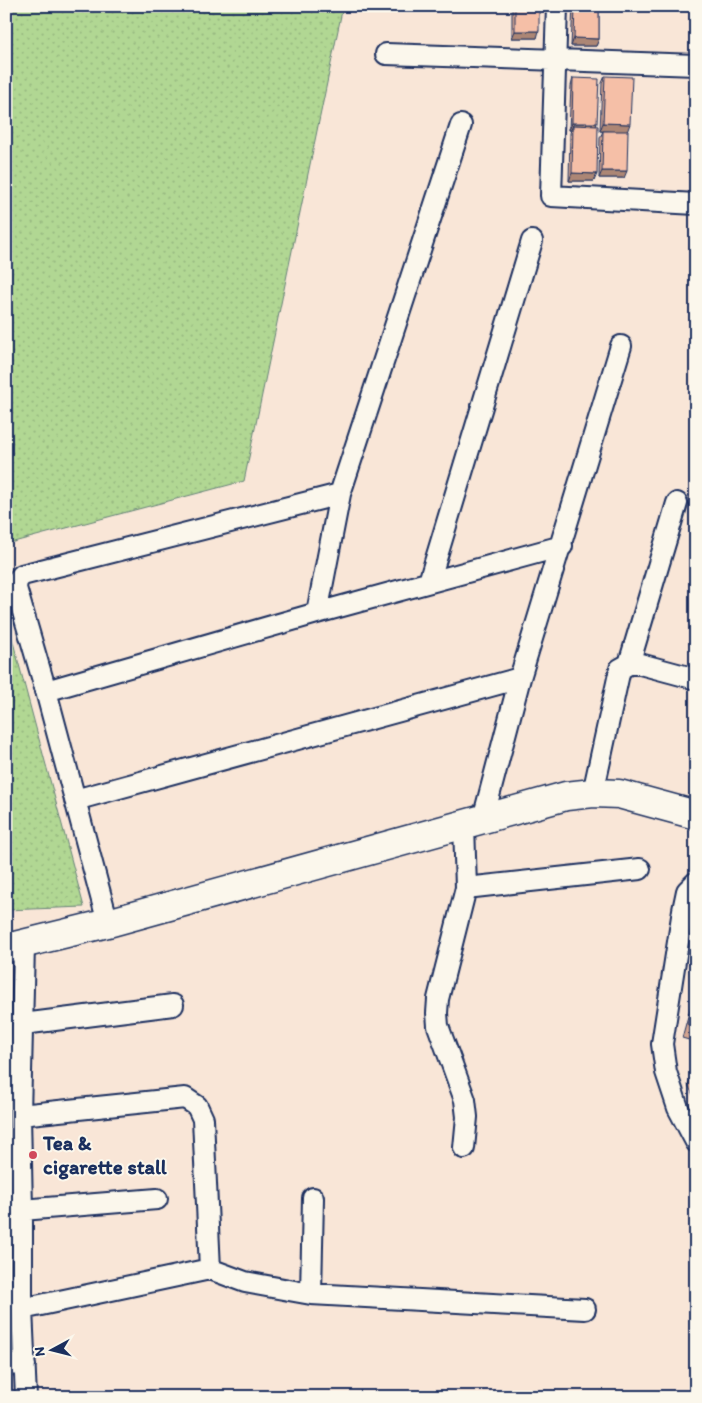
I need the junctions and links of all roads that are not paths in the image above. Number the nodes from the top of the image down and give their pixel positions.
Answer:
1 (557, 6) edge
2 (386, 54) dead end
3 (555, 60) junction
4 (696, 65) edge
5 (461, 125) dead end
6 (696, 204) edge
7 (532, 240) dead end
8 (621, 346) dead end
9 (340, 494) junction
10 (677, 504) dead end
11 (562, 546) junction
12 (429, 582) junction
13 (317, 613) junction
14 (629, 664) junction
15 (520, 678) junction
16 (696, 679) edge
17 (46, 691) junction
18 (593, 793) junction
19 (75, 800) junction
20 (696, 815) edge
21 (473, 822) junction
22 (640, 869) dead end
23 (696, 882) edge
24 (466, 888) junction
25 (108, 923) junction
26 (15, 946) edge
27 (174, 1005) dead end
28 (23, 1024) junction
29 (20, 1115) junction
30 (696, 1142) edge
31 (464, 1148) dead end
32 (157, 1198) dead end
33 (313, 1198) dead end
34 (22, 1210) junction
35 (210, 1269) junction
36 (311, 1294) junction
37 (22, 1309) junction
38 (585, 1310) dead end
39 (15, 1364) edge
40 (26, 1397) edge

1 - 3 street
2 - 3 street
3 - 4 street
3 - 6 street
5 - 9 street
7 - 12 street
8 - 11 street
9 - 13 street
9 - 17 street
10 - 14 street
11 - 12 street
11 - 15 street
12 - 13 street
13 - 17 street
14 - 16 street
14 - 18 street
15 - 19 street
15 - 21 street
17 - 19 street
18 - 20 street
18 - 21 street
19 - 25 street
21 - 24 street
21 - 25 street
22 - 24 street
23 - 30 street
24 - 31 street
25 - 26 street
26 - 28 street
27 - 28 street
28 - 29 street
29 - 34 street
29 - 35 street
32 - 34 street
33 - 36 street
34 - 37 street
35 - 36 street
35 - 37 street
36 - 38 street
37 - 39 street
39 - 40 street

